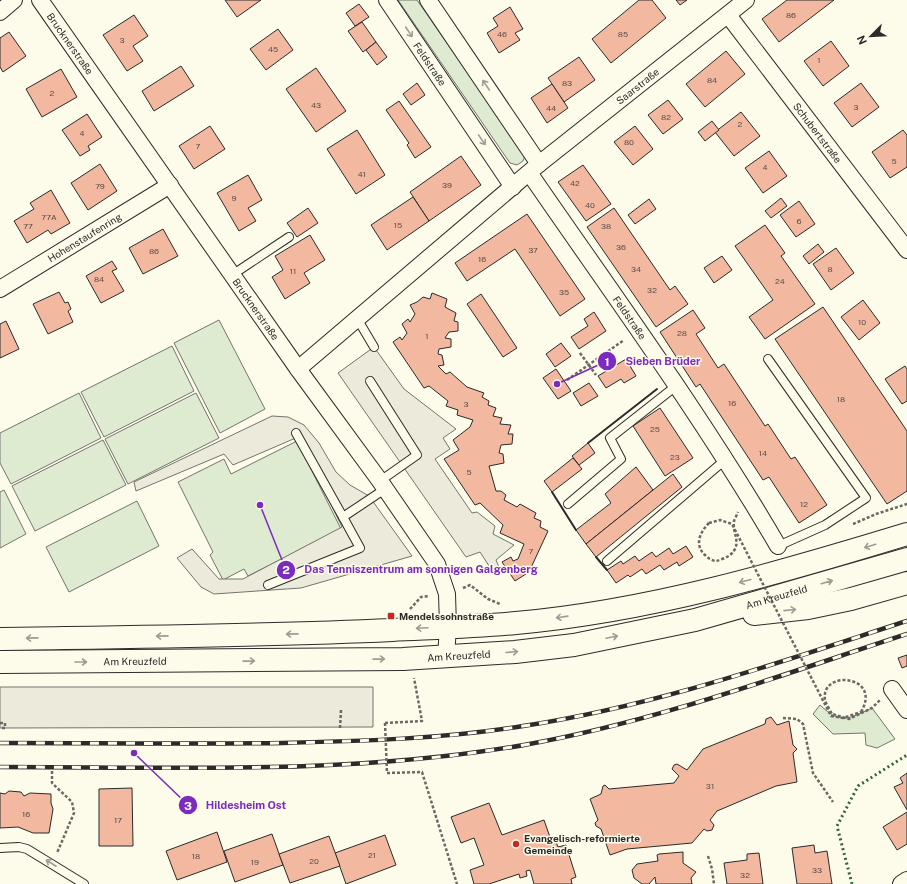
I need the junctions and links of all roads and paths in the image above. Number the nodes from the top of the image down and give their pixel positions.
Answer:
1 (14, 0) edge
2 (40, 0) edge
3 (387, 0) edge
4 (428, 0) edge
5 (746, 0) edge
6 (0, 12) edge
7 (728, 15) junction
8 (535, 169) junction
9 (170, 186) junction
10 (513, 187) junction
11 (289, 237) dead end
12 (907, 250) edge
13 (232, 275) junction
14 (0, 289) edge
15 (358, 320) junction
16 (638, 331) junction
17 (374, 347) dead end
18 (580, 353) dead end
19 (768, 359) dead end
20 (589, 365) junction
21 (298, 369) junction
22 (596, 375) dead end
23 (567, 380) dead end
24 (370, 381) dead end
25 (676, 386) junction
26 (296, 433) dead end
27 (725, 460) junction
28 (382, 485) junction
29 (747, 493) junction
30 (568, 504) dead end
31 (343, 517) junction
32 (907, 534) edge
33 (778, 546) joint
34 (907, 559) edge
35 (607, 561) dead end
36 (907, 583) edge
37 (268, 585) dead end
38 (695, 620) junction
39 (448, 626) junction
40 (0, 639) edge
41 (446, 657) junction
42 (0, 662) edge
43 (892, 688) joint
44 (420, 707) dead end
45 (340, 710) dead end
46 (907, 710) edge
47 (783, 718) dead end
48 (0, 723) edge
49 (0, 728) edge
50 (340, 728) dead end
51 (52, 771) dead end
52 (833, 802) dead end
53 (0, 848) edge
54 (708, 856) dead end
55 (52, 864) junction
56 (907, 880) edge
57 (84, 884) edge
58 (456, 884) edge
59 (714, 884) edge
60 (901, 884) edge

1 - 6 street
2 - 9 street, Brucknerstraße
3 -> 10 street, Feldstraße
8 -> 4 street, Feldstraße
5 - 7 street, Saarstraße
7 - 8 street, Saarstraße
7 - 12 street, Schubertstraße
8 - 10 street
8 - 16 street, Feldstraße
9 - 13 street, Brucknerstraße
9 - 14 street, Hohenstaufenring
10 - 15 street
11 - 13 lane
13 - 21 street, Brucknerstraße
15 - 17 lane
15 - 21 street
16 - 20 path
16 - 25 street, Feldstraße
18 - 20 path
19 - 33 lane
20 - 22 path
20 - 23 path
21 - 28 street
24 - 28 lane
25 - 27 street, Feldstraße
25 - 30 lane
26 - 31 lane
27 - 29 street, Feldstraße
27 - 35 lane
28 - 31 lane
28 - 39 street
29 - 33 street, Feldstraße
29 - 43 path, bridge
31 - 37 lane
32 -> 39 main road
38 -> 34 main road, Am Kreuzfeld
38 -> 36 main road
41 -> 38 main road, Am Kreuzfeld
39 -> 40 main road
39 - 41 street
42 -> 41 main road, Am Kreuzfeld
43 - 46 street
44 - 58 path, bridge
45 - 50 path
47 - 52 path
48 - 49 path
51 - 55 path
55 -> 53 lane
54 - 59 path
55 - 57 lane
56 - 60 street

